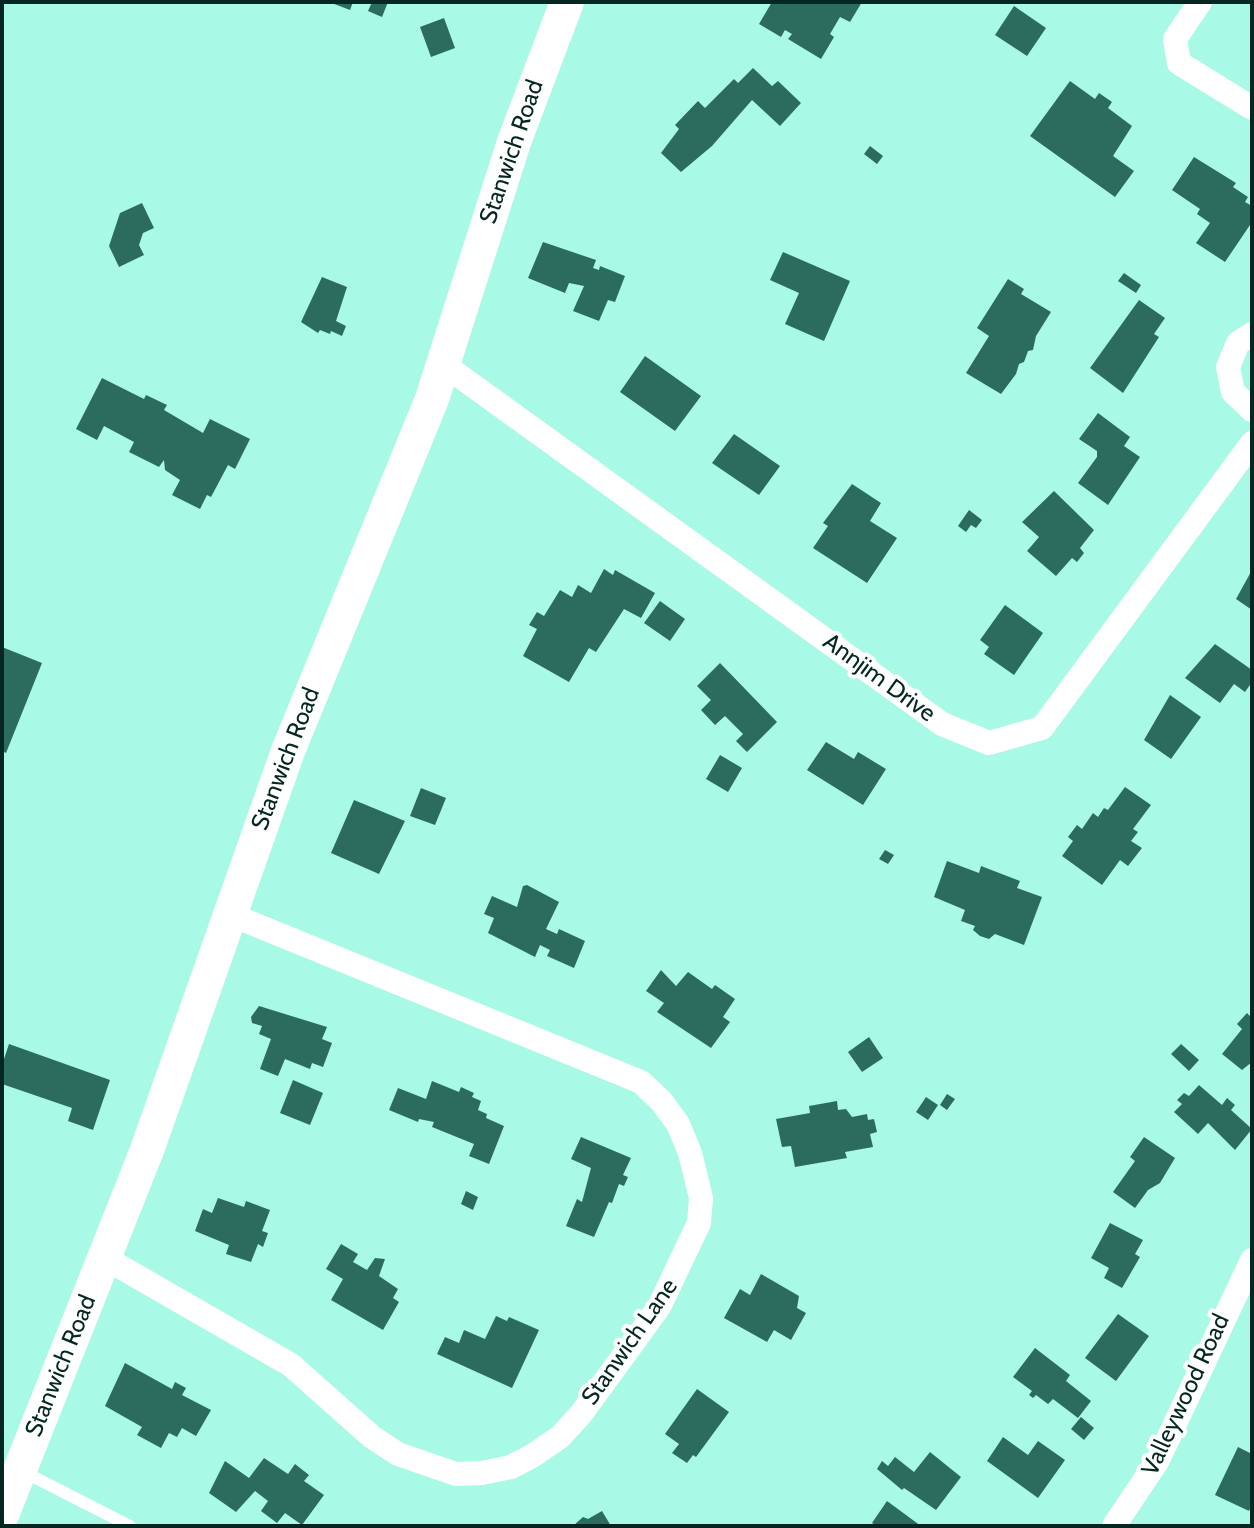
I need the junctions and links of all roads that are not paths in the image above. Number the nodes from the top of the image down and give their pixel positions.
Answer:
1 (567, 2) edge
2 (1200, 2) edge
3 (1252, 108) edge
4 (1252, 334) edge
5 (443, 364) junction
6 (1252, 410) edge
7 (1252, 443) edge
8 (229, 914) junction
9 (105, 1258) junction
10 (1252, 1260) edge
11 (19, 1469) junction
12 (2, 1515) edge
13 (130, 1526) edge
14 (1114, 1526) edge

1 - 5 street, Stanwich Road
2 - 3 street
4 - 6 street
5 - 7 street, Annjim Drive
5 - 8 street, Stanwich Road
8 - 9 street, Stanwich Road
8 - 9 street, Stanwich Lane
9 - 11 street, Stanwich Road
10 - 14 street, Valleywood Road
11 - 12 street, Stanwich Road
11 - 13 lane

